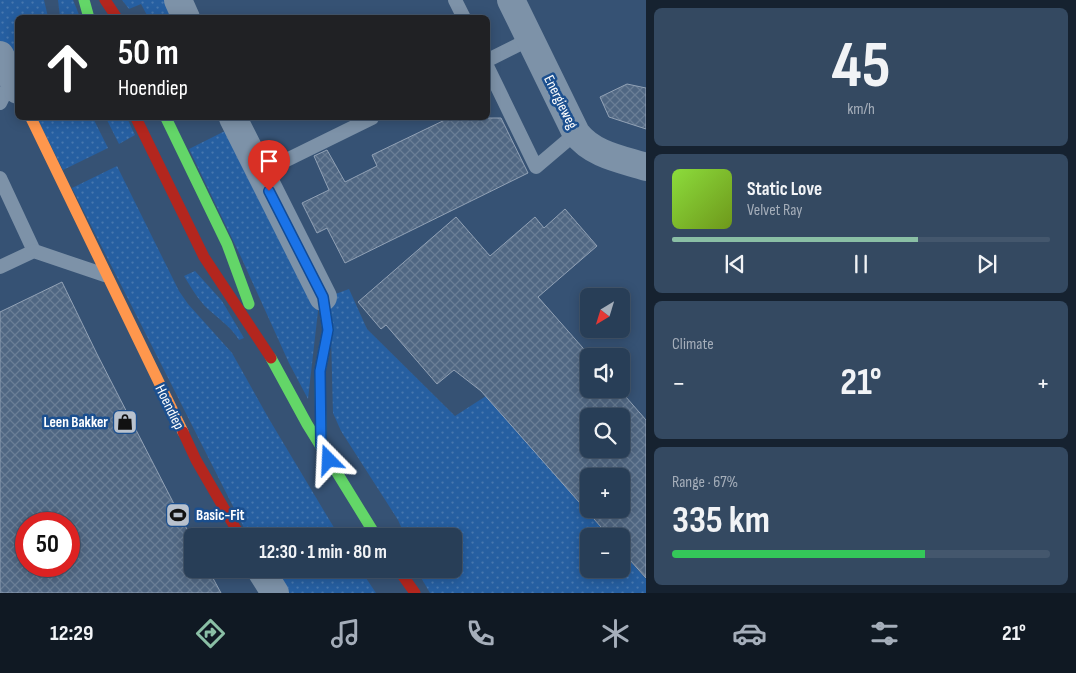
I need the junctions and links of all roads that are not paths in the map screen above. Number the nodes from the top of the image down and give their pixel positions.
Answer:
1 (84, 0) edge
2 (105, 0) edge
3 (178, 0) edge
4 (455, 0) edge
5 (511, 0) edge
6 (88, 15) edge
7 (115, 15) edge
8 (185, 15) edge
9 (462, 15) edge
10 (530, 39) junction
11 (490, 59) edge
12 (490, 72) edge
13 (7, 75) edge
14 (0, 103) edge
15 (32, 120) edge
16 (137, 120) edge
17 (167, 120) edge
18 (234, 120) edge
19 (368, 120) edge
20 (576, 133) junction
21 (646, 167) edge
22 (260, 173) junction
23 (0, 178) edge
24 (34, 251) junction
25 (0, 267) edge
26 (105, 275) junction
27 (323, 297) joint
28 (264, 346) junction
29 (321, 446) junction
30 (235, 528) edge
31 (371, 528) edge
32 (266, 578) edge
33 (404, 578) edge
34 (275, 593) edge
35 (415, 593) edge

1 - 6 main road
2 - 7 main road
3 - 8 street
4 - 9 lane
5 - 10 street, Energieweg
10 - 11 lane
10 - 20 street, Energieweg
12 - 20 lane
13 - 14 lane
15 - 26 main road, Hoendiep
16 - 28 main road
17 - 28 main road
18 - 22 street
19 - 22 lane
20 - 21 street, Energieweg
22 - 27 street
23 - 24 lane
24 - 25 lane
24 - 26 lane
26 - 30 main road, Hoendiep
27 - 29 main road
28 - 29 main road
29 - 31 main road
32 - 34 street
33 - 35 main road

